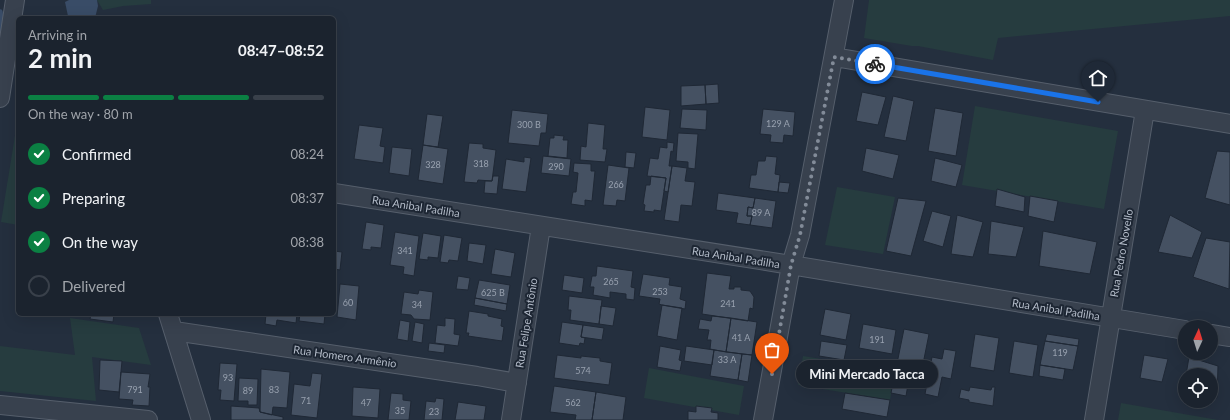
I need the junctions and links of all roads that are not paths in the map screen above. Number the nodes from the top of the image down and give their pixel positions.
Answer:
1 (844, 0) edge
2 (10, 5) edge
3 (834, 57) junction
4 (0, 98) edge
5 (1145, 110) junction
6 (1230, 124) edge
7 (336, 193) edge
8 (541, 226) junction
9 (791, 265) junction
10 (169, 316) edge
11 (1110, 318) junction
12 (1178, 329) edge
13 (174, 331) junction
14 (1218, 335) edge
15 (1230, 337) edge
16 (517, 383) junction
17 (0, 405) edge
18 (148, 420) edge
19 (201, 420) edge
20 (511, 420) edge
21 (763, 420) edge
22 (1094, 420) edge

1 - 3 street
2 - 4 street
3 - 5 street
3 - 9 street
5 - 6 street
5 - 11 street, Rua Pedro Novello
7 - 8 street, Rua Anibal Padilha
8 - 9 street, Rua Anibal Padilha
8 - 16 street, Rua Felipe Antônio
9 - 11 street, Rua Anibal Padilha
9 - 21 street
10 - 13 street
11 - 12 street, Rua Anibal Padilha
11 - 22 street, Rua Pedro Novello
13 - 16 street, Rua Homero Armênio
13 - 19 street
14 - 15 street
16 - 20 street, Rua Felipe Antônio
17 - 18 street

